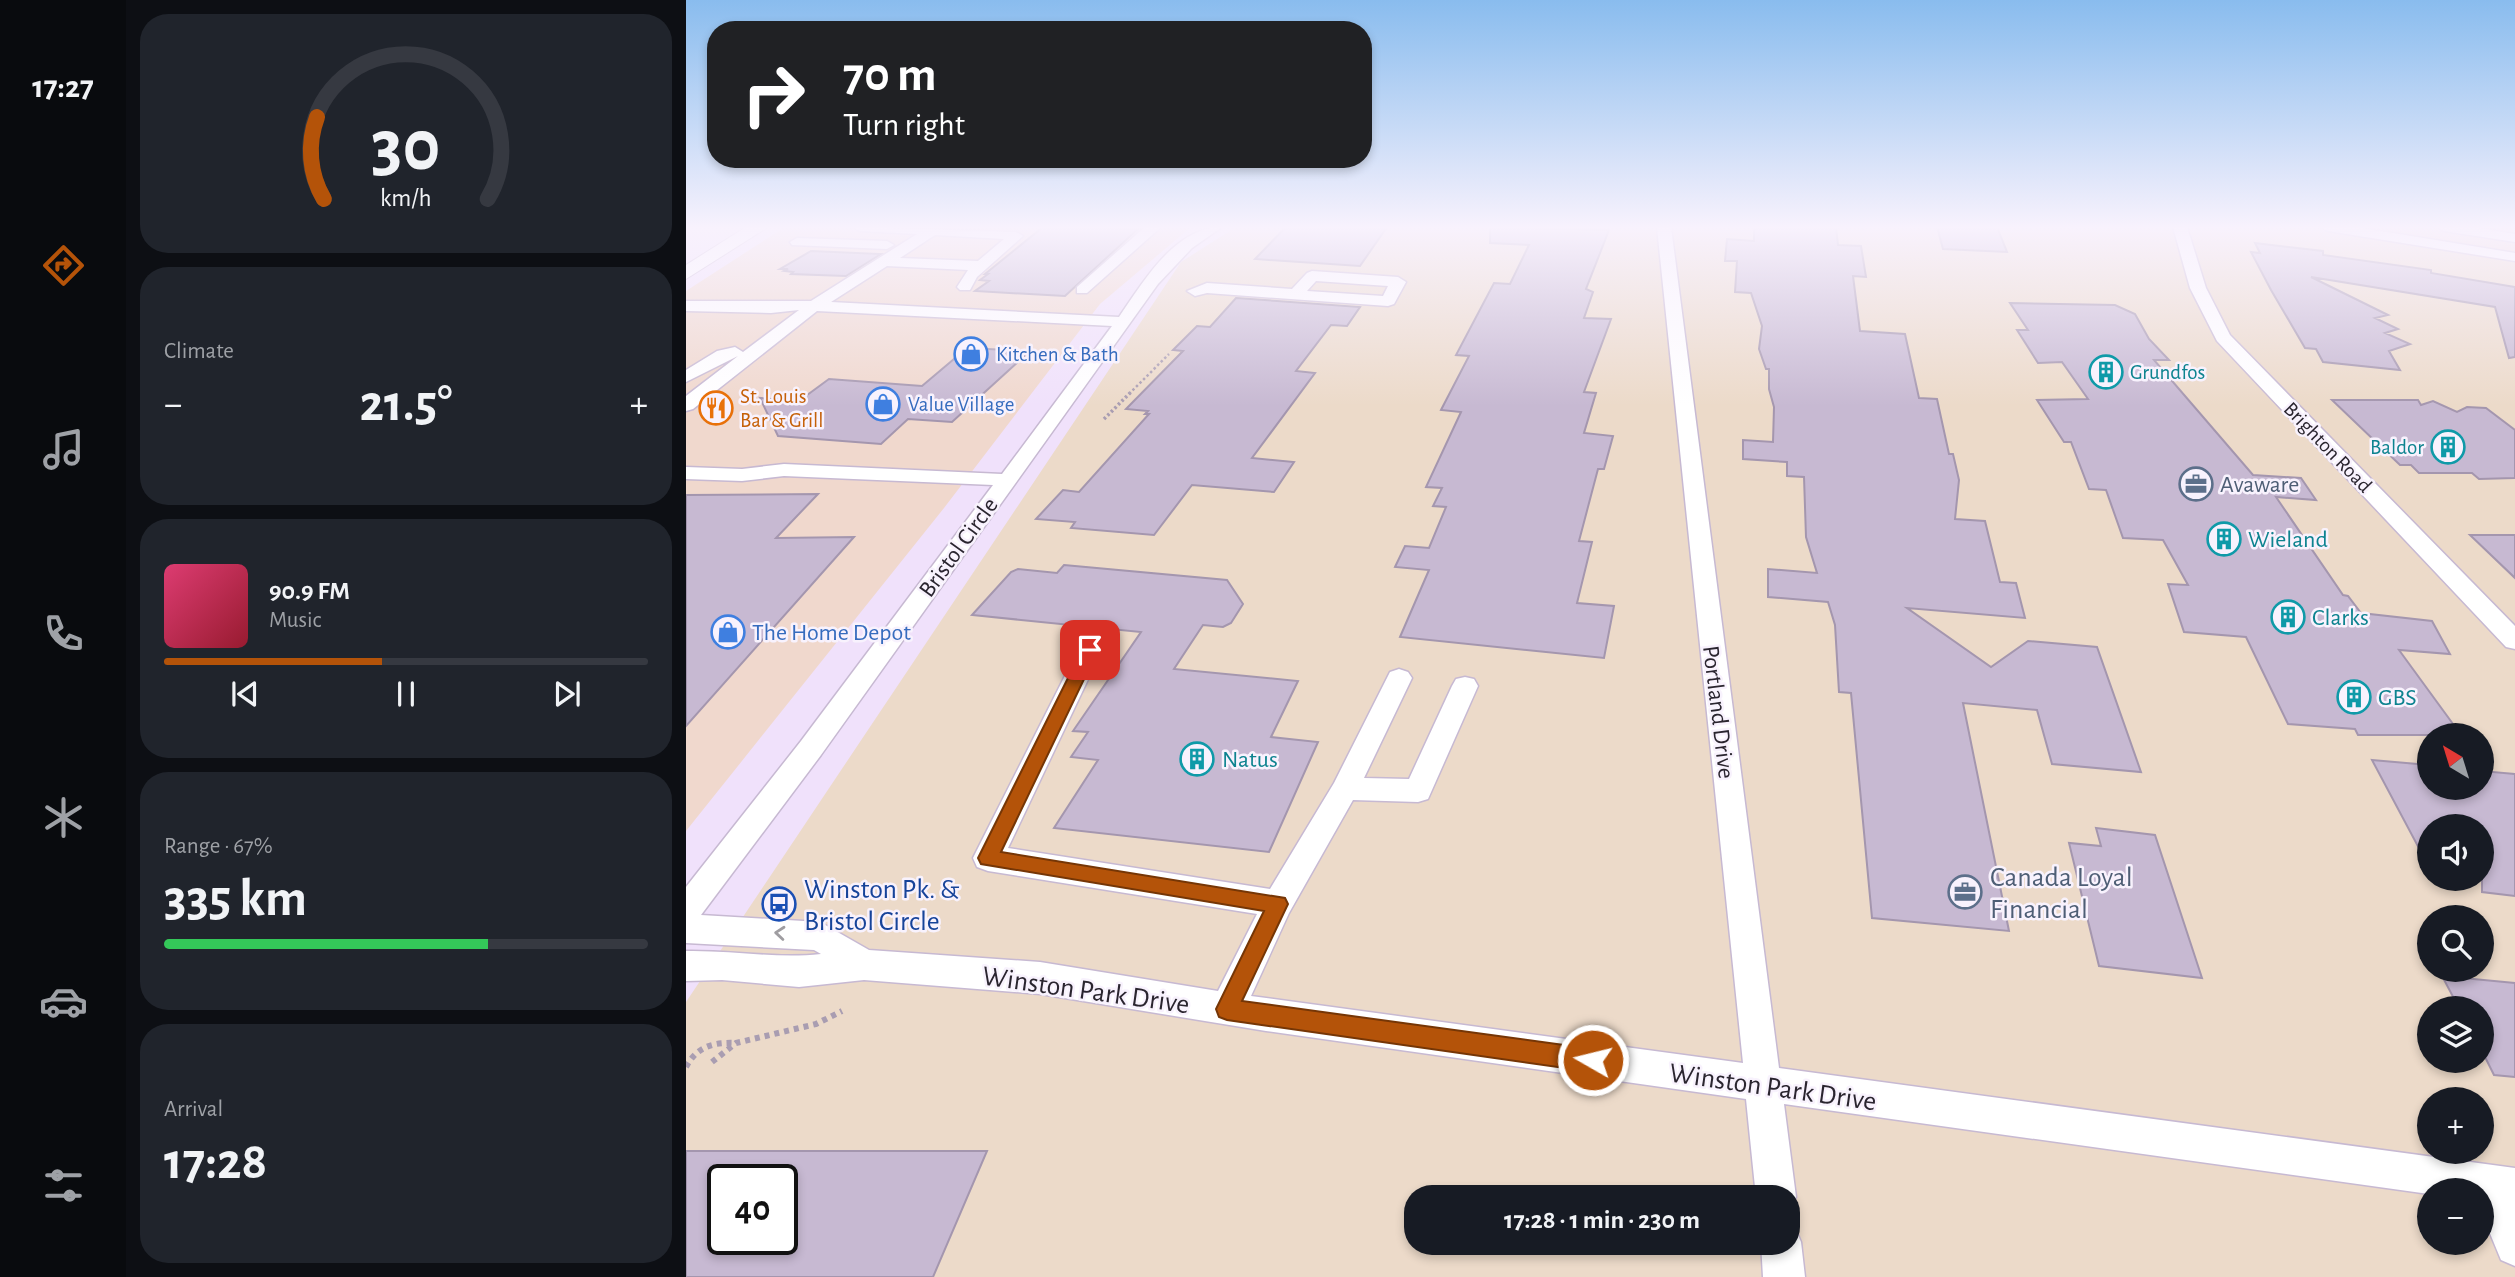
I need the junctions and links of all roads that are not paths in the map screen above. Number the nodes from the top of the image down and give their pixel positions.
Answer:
1 (846, 287) edge
2 (1086, 287) edge
3 (1147, 287) edge
4 (1303, 287) edge
5 (1396, 287) edge
6 (1671, 287) edge
7 (2198, 287) edge
8 (1082, 290) dead end
9 (1195, 291) dead end
10 (1296, 294) junction
11 (686, 297) edge
12 (793, 305) junction
13 (686, 306) edge
14 (814, 306) junction
15 (1124, 322) junction
16 (766, 343) junction
17 (705, 369) junction
18 (686, 377) edge
19 (686, 387) edge
20 (686, 405) edge
21 (686, 474) edge
22 (1008, 480) junction
23 (2515, 641) edge
24 (1090, 650) dead end
25 (1399, 678) dead end
26 (1465, 686) dead end
27 (1345, 789) junction
28 (1278, 904) junction
29 (686, 911) edge
30 (686, 929) edge
31 (864, 965) junction
32 (686, 966) edge
33 (1227, 1009) junction
34 (1764, 1085) junction
35 (1775, 1185) edge
36 (2502, 1186) edge
37 (2515, 1246) edge
38 (1782, 1255) edge
39 (1784, 1277) edge

1 - 14 street
2 - 8 street
3 - 15 street, Bristol Circle
4 - 10 street
5 - 10 street
6 - 34 street, Portland Drive
7 - 23 street, Brighton Road
9 - 10 street
11 - 12 street
12 - 13 street
12 - 14 street
14 - 15 street
14 - 16 street
15 - 22 street, Bristol Circle
16 - 17 street
16 - 20 street
17 - 18 street
17 - 19 street
21 - 22 street
22 - 29 street, Bristol Circle
24 - 28 street
25 - 27 street
26 - 27 street
27 - 28 street
28 - 33 street
31 -> 30 street, Winston Park Drive
31 - 32 street, Winston Park Drive
31 - 33 street, Winston Park Drive
33 - 34 street, Winston Park Drive
34 - 35 street, Portland Drive
34 - 36 street, Winston Park Drive
36 - 37 street
38 - 39 street

